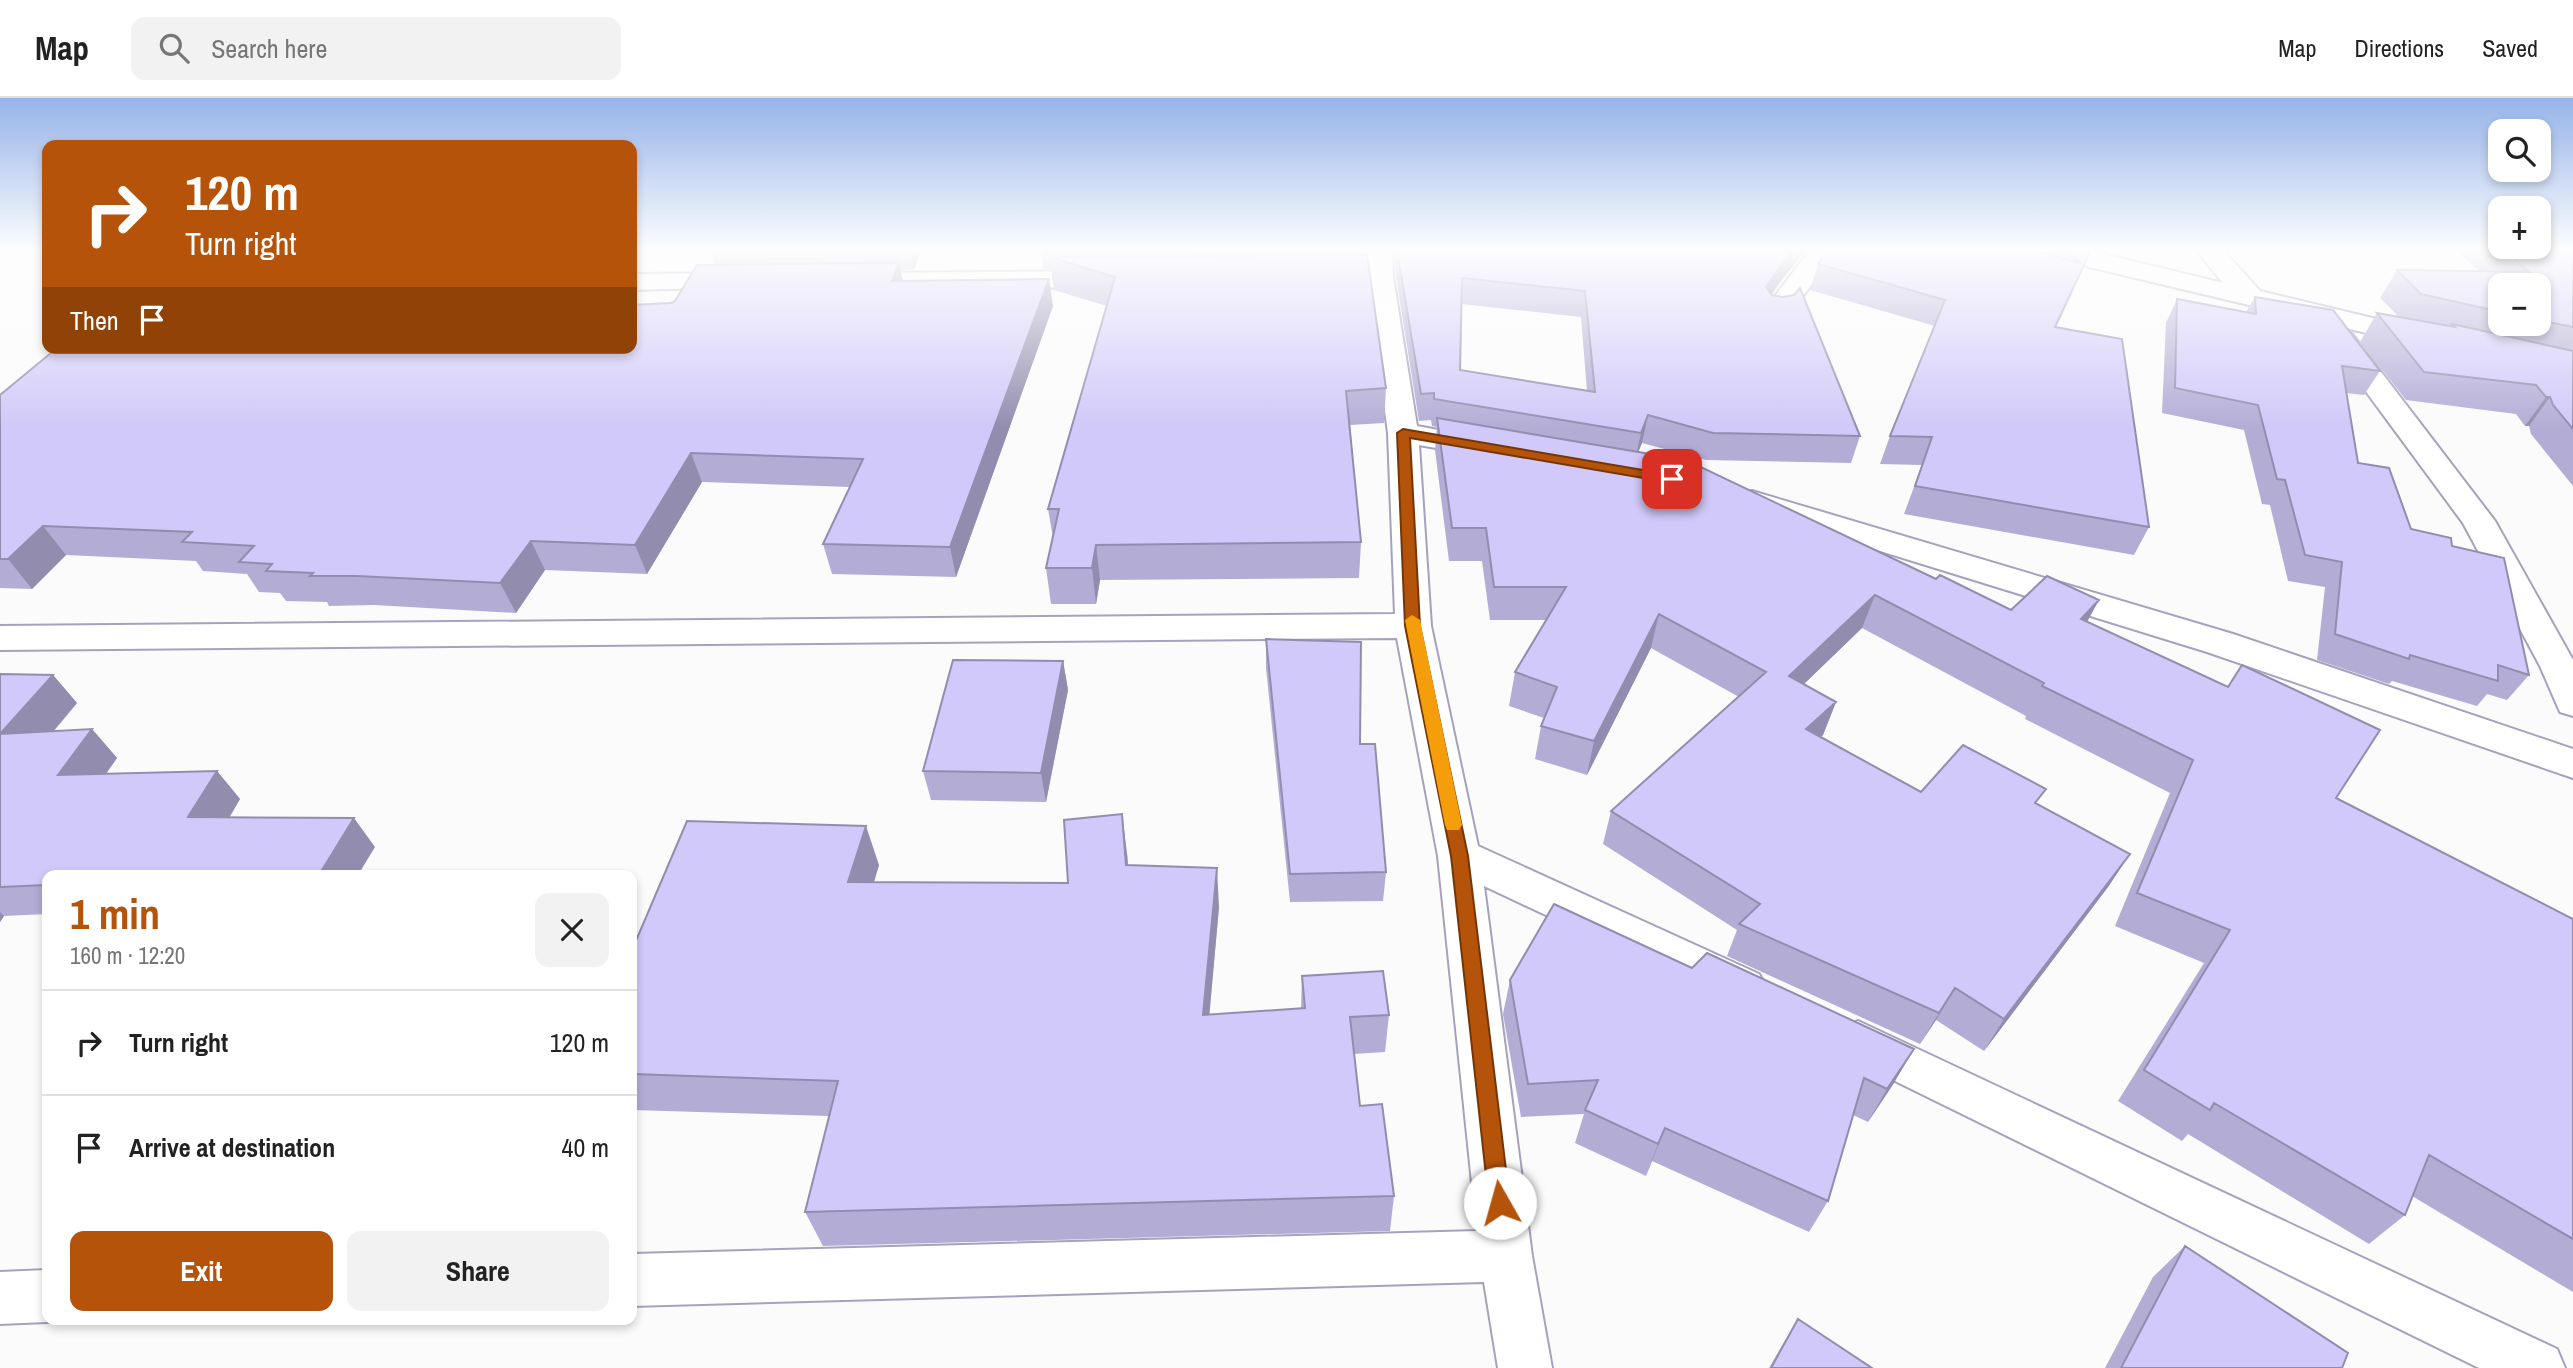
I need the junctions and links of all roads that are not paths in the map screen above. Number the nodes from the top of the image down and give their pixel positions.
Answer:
1 (1378, 309) edge
2 (1779, 309) edge
3 (2292, 309) edge
4 (1776, 313) edge
5 (2323, 317) junction
6 (2442, 343) edge
7 (1403, 433) junction
8 (1524, 454) edge
9 (1724, 493) edge
10 (1413, 626) junction
11 (0, 638) edge
12 (2573, 703) edge
13 (2573, 764) edge
14 (1459, 856) junction
15 (1506, 1256) junction
16 (637, 1280) edge
17 (42, 1297) edge
18 (0, 1298) edge
19 (1525, 1368) edge
20 (2538, 1368) edge

1 - 7 street
2 - 4 street
3 - 5 street
5 - 6 street
5 - 12 street
7 - 8 street
7 - 10 street
9 - 13 street
10 - 11 street
10 - 14 street
14 - 15 street
14 - 20 street
15 - 16 street
15 - 19 street
17 - 18 street

